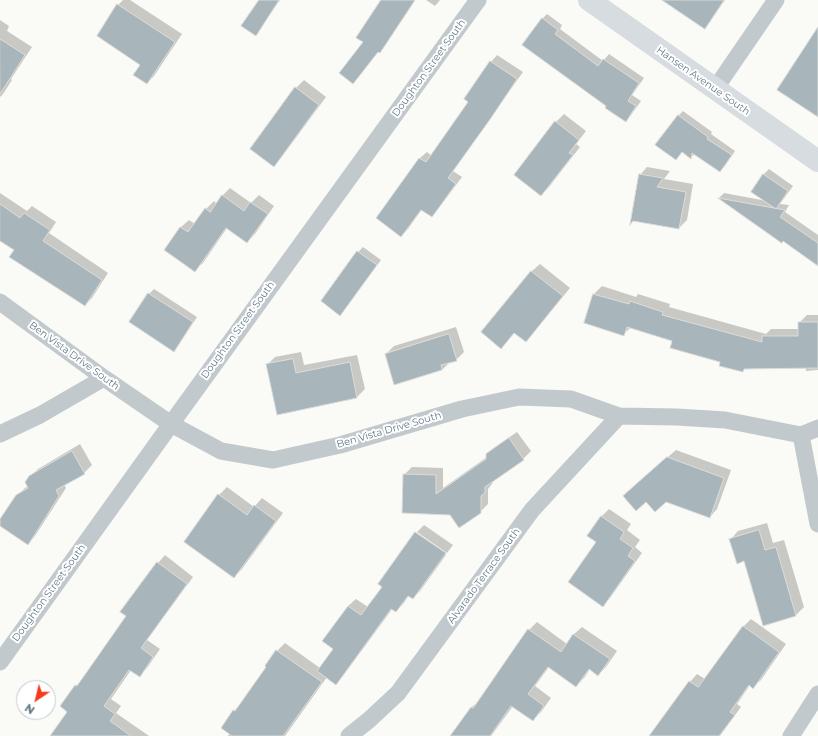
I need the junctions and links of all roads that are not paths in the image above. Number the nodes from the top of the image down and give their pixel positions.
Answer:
1 (478, 0) edge
2 (589, 0) edge
3 (776, 0) edge
4 (715, 89) junction
5 (818, 161) edge
6 (0, 302) edge
7 (104, 378) junction
8 (619, 416) junction
9 (170, 424) junction
10 (818, 428) edge
11 (0, 434) edge
12 (801, 435) junction
13 (818, 524) edge
14 (0, 662) edge
15 (818, 694) edge
16 (349, 736) edge
17 (791, 736) edge

1 - 9 street, Doughton Street South
2 - 4 street, Hansen Avenue South
3 - 4 street
4 - 5 street, Hansen Avenue South
6 - 7 street, Ben Vista Drive South
7 - 9 street, Ben Vista Drive South
7 - 11 street
8 - 9 street, Ben Vista Drive South
8 - 12 street, Ben Vista Drive South
8 - 16 street, Alvarado Terrace South
9 - 14 street, Doughton Street South
10 - 12 street
12 - 13 street
15 - 17 street

